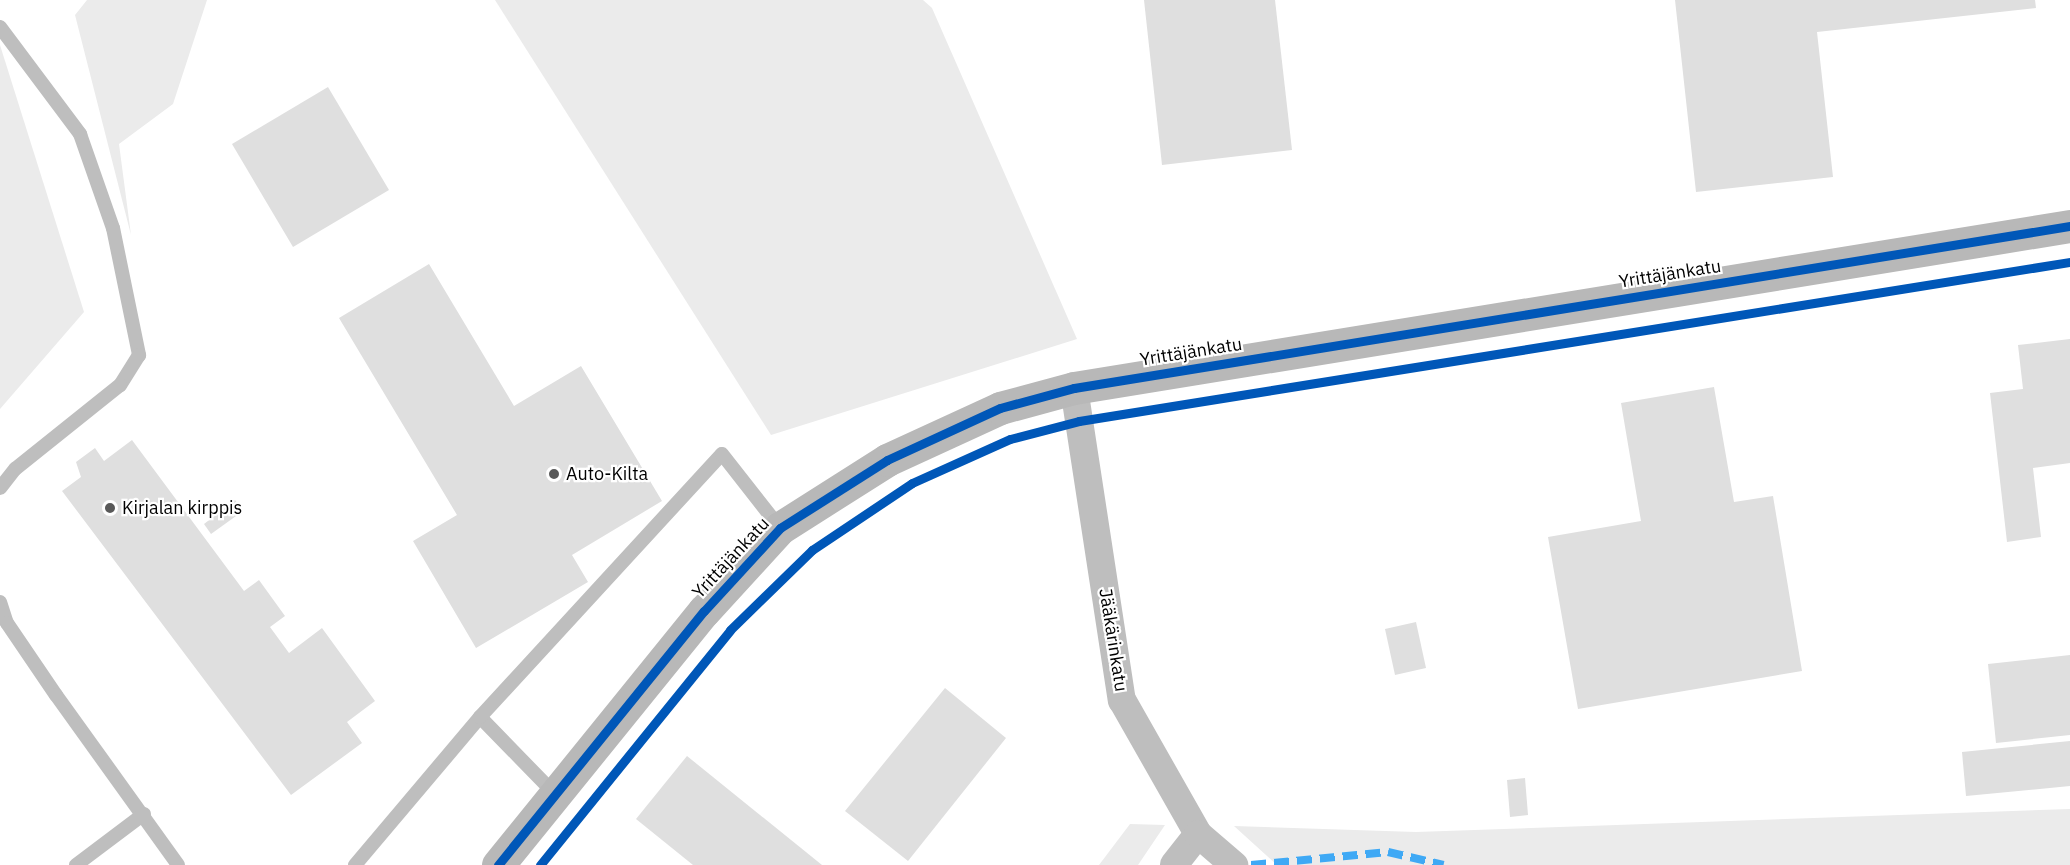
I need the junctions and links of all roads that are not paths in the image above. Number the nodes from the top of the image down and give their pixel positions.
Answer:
1 (0, 27) edge
2 (2070, 225) edge
3 (1074, 388) junction
4 (0, 488) edge
5 (780, 528) junction
6 (0, 603) edge
7 (480, 717) junction
8 (555, 794) junction
9 (144, 814) junction
10 (1198, 834) junction
11 (76, 865) edge
12 (178, 865) edge
13 (355, 865) edge
14 (498, 865) edge
15 (1174, 865) edge
16 (1234, 865) edge

1 - 4 lane
2 - 3 street, Yrittäjänkatu
3 - 5 street, Yrittäjänkatu
3 - 10 street, Jääkärinkatu
5 - 7 lane
5 - 8 street, Yrittäjänkatu
6 - 9 lane
7 - 8 lane
7 - 13 lane
8 - 14 street, Yrittäjänkatu
9 - 11 lane
9 - 12 lane
10 - 15 street
10 - 16 street, Jääkärinkatu

